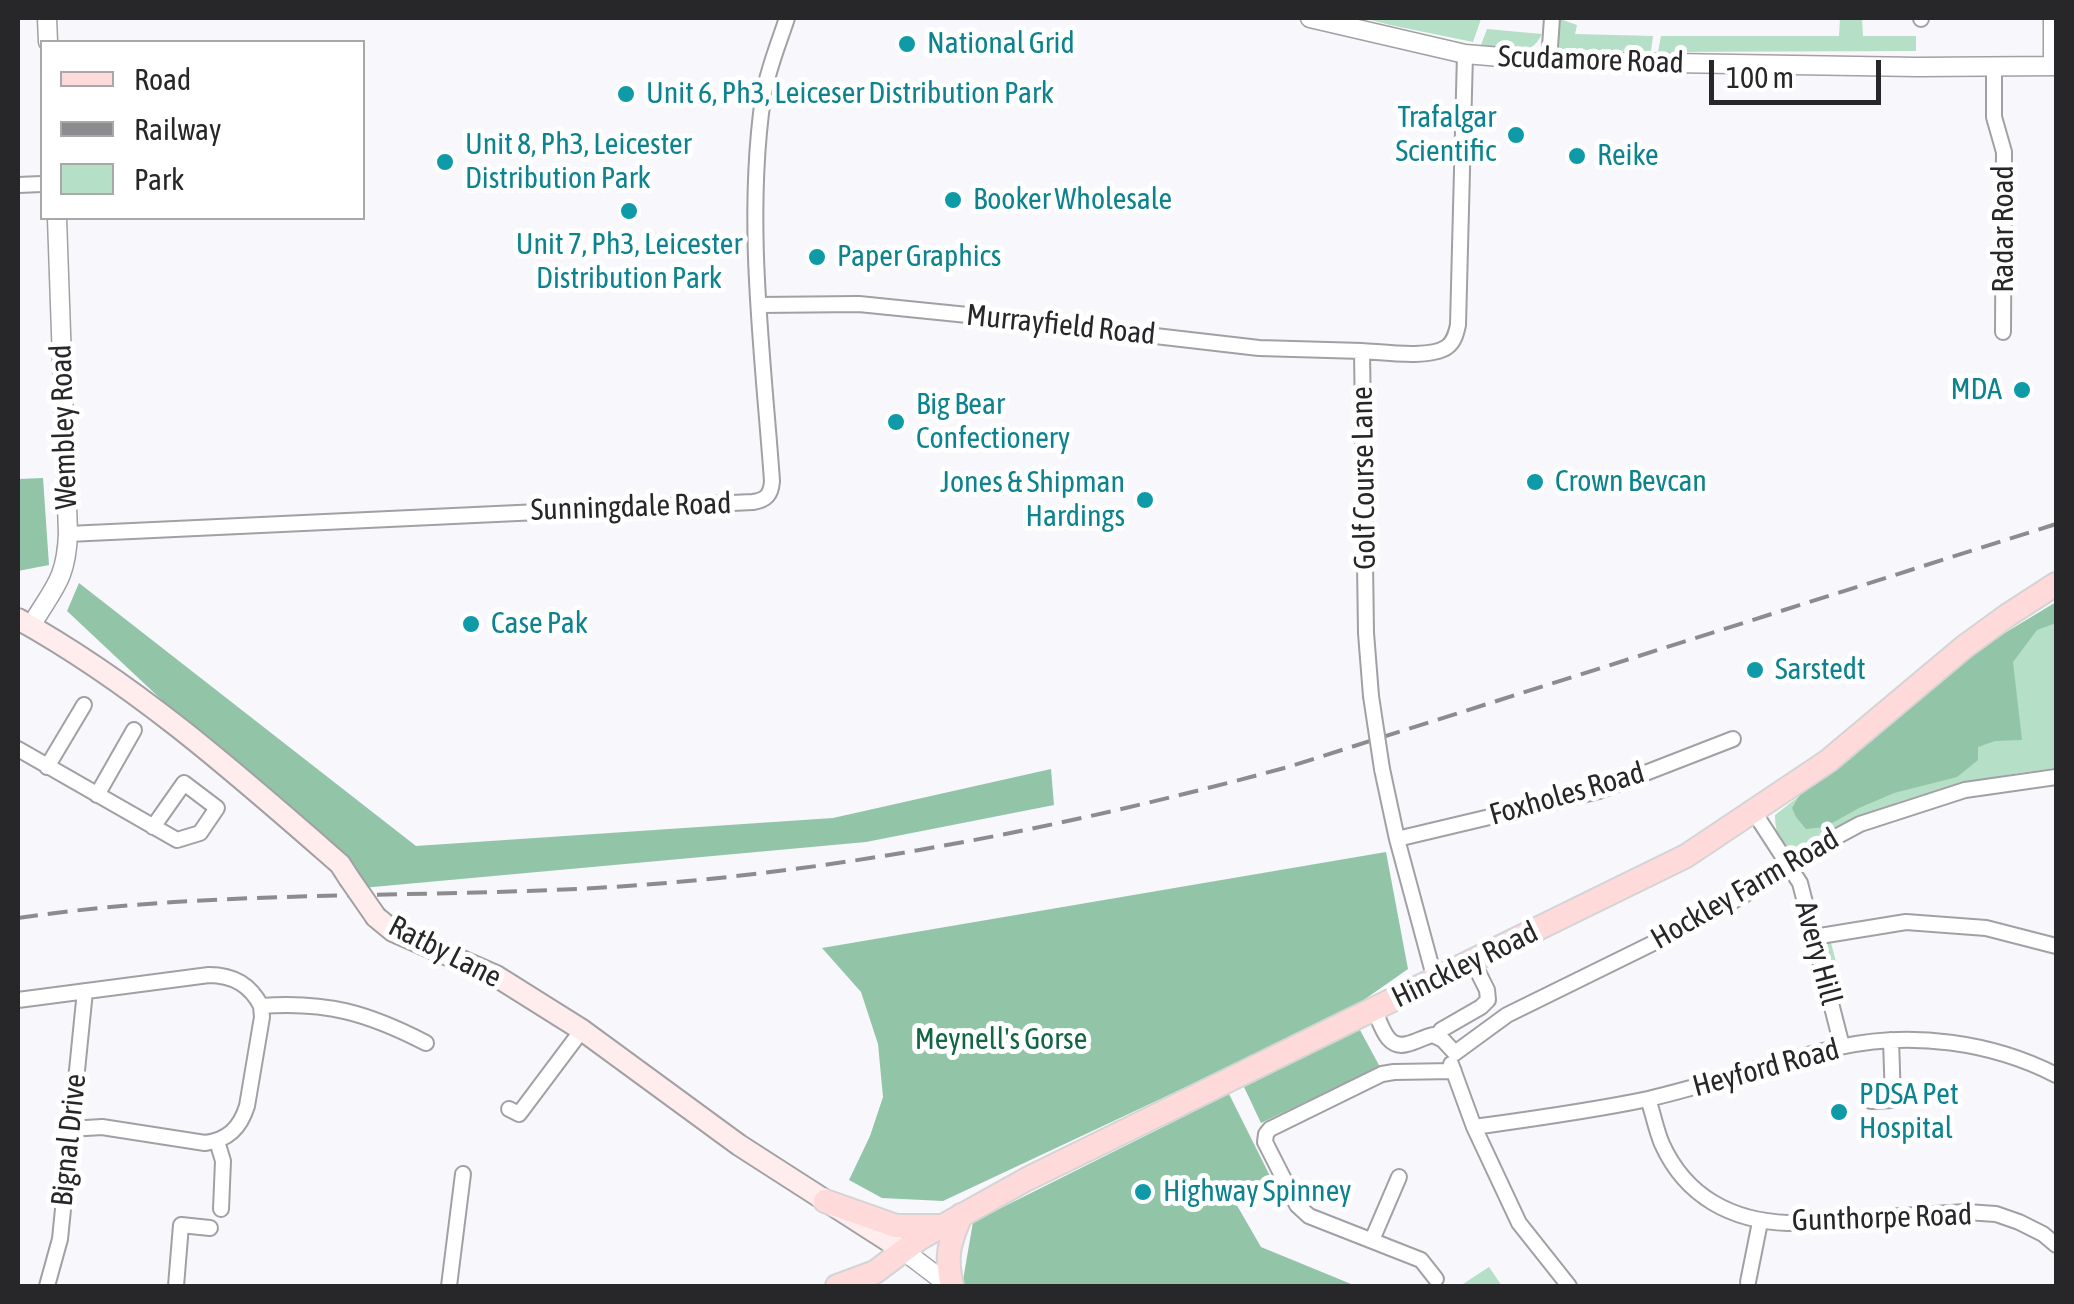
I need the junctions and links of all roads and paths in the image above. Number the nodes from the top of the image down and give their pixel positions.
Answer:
1 (787, 18) edge
2 (1552, 18) edge
3 (2053, 18) edge
4 (1321, 19) edge
5 (1465, 54) junction
6 (1548, 62) junction
7 (2055, 66) edge
8 (1994, 67) junction
9 (57, 220) edge
10 (759, 305) junction
11 (2003, 332) dead end
12 (1362, 352) junction
13 (68, 534) junction
14 (2056, 584) edge
15 (24, 623) edge
16 (84, 705) dead end
17 (134, 730) dead end
18 (1733, 739) dead end
19 (18, 749) edge
20 (48, 766) junction
21 (2056, 777) edge
22 (97, 794) junction
23 (1754, 812) junction
24 (153, 827) junction
25 (1398, 839) junction
26 (1789, 864) junction
27 (1814, 937) junction
28 (2056, 946) edge
29 (1473, 962) junction
30 (1436, 980) junction
31 (85, 992) junction
32 (18, 1000) edge
33 (261, 1006) junction
34 (1374, 1009) junction
35 (582, 1030) junction
36 (1438, 1037) junction
37 (1891, 1040) junction
38 (426, 1042) dead end
39 (1842, 1046) junction
40 (1455, 1053) junction
41 (1454, 1071) junction
42 (2056, 1075) edge
43 (1648, 1098) junction
44 (1871, 1102) dead end
45 (509, 1109) dead end
46 (1474, 1127) junction
47 (70, 1129) junction
48 (217, 1142) junction
49 (463, 1174) dead end
50 (1398, 1177) dead end
51 (825, 1201) junction
52 (221, 1210) dead end
53 (951, 1220) junction
54 (1760, 1222) junction
55 (210, 1228) dead end
56 (1372, 1240) junction
57 (2056, 1245) edge
58 (904, 1251) junction
59 (1436, 1279) dead end
60 (1748, 1282) dead end
61 (46, 1286) edge
62 (176, 1286) edge
63 (449, 1286) edge
64 (842, 1286) edge
65 (951, 1286) edge
66 (1569, 1286) edge

1 - 10 street, Sunningdale Road
2 - 6 street
3 - 7 street
4 - 5 street, Scudamore Road
5 - 6 street, Scudamore Road
5 - 12 street, Golf Course Lane
6 - 8 street, Scudamore Road
7 - 8 street, Scudamore Road
8 - 11 street, Radar Road
9 - 13 street, Wembley Road
10 - 12 street, Murrayfield Road
10 - 13 street, Sunningdale Road
12 - 25 street, Golf Course Lane, bridge
13 - 15 street, Wembley Road
14 - 23 main road, Hinckley Road
15 - 35 main road, Ratby Lane, bridge
16 - 20 street
17 - 22 street
18 - 25 street, Foxholes Road
19 - 20 street
20 - 22 street
21 - 26 street, Hockley Farm Road
22 - 24 street
23 - 26 street, Avery Hill
23 - 29 main road, Hinckley Road
24 - 24 street
25 - 30 street, Golf Course Lane
26 - 27 street, Avery Hill
26 - 40 street, Hockley Farm Road
27 - 28 street
27 - 39 street, Avery Hill
29 - 30 main road, Hinckley Road
29 - 36 street
30 - 34 main road, Hinckley Road
31 - 32 street
31 - 33 street
31 - 47 street, Bignal Drive
33 - 38 street
33 - 48 street
34 - 36 street
34 - 53 main road, Hinckley Road
35 - 45 street
35 - 51 main road, Ratby Lane
36 - 40 street
37 - 39 street, Heyford Road
37 - 42 street, Heyford Road
37 - 44 street
39 - 43 street, Heyford Road
40 - 41 street
41 - 46 street
41 - 56 street
43 - 46 street, Heyford Road
43 - 54 street, Gunthorpe Road
46 - 66 street
47 - 48 street
47 - 61 street, Bignal Drive
48 - 52 street
49 - 63 street
50 - 56 street
51 - 53 main road
51 - 58 main road, Ratby Lane
53 - 58 main road, Hinckley Road
53 - 65 main road
54 - 57 street, Gunthorpe Road
54 - 60 street, Gunthorpe Road
55 - 62 street
56 - 59 street
58 - 64 main road, Hinckley Road
58 - 65 street

